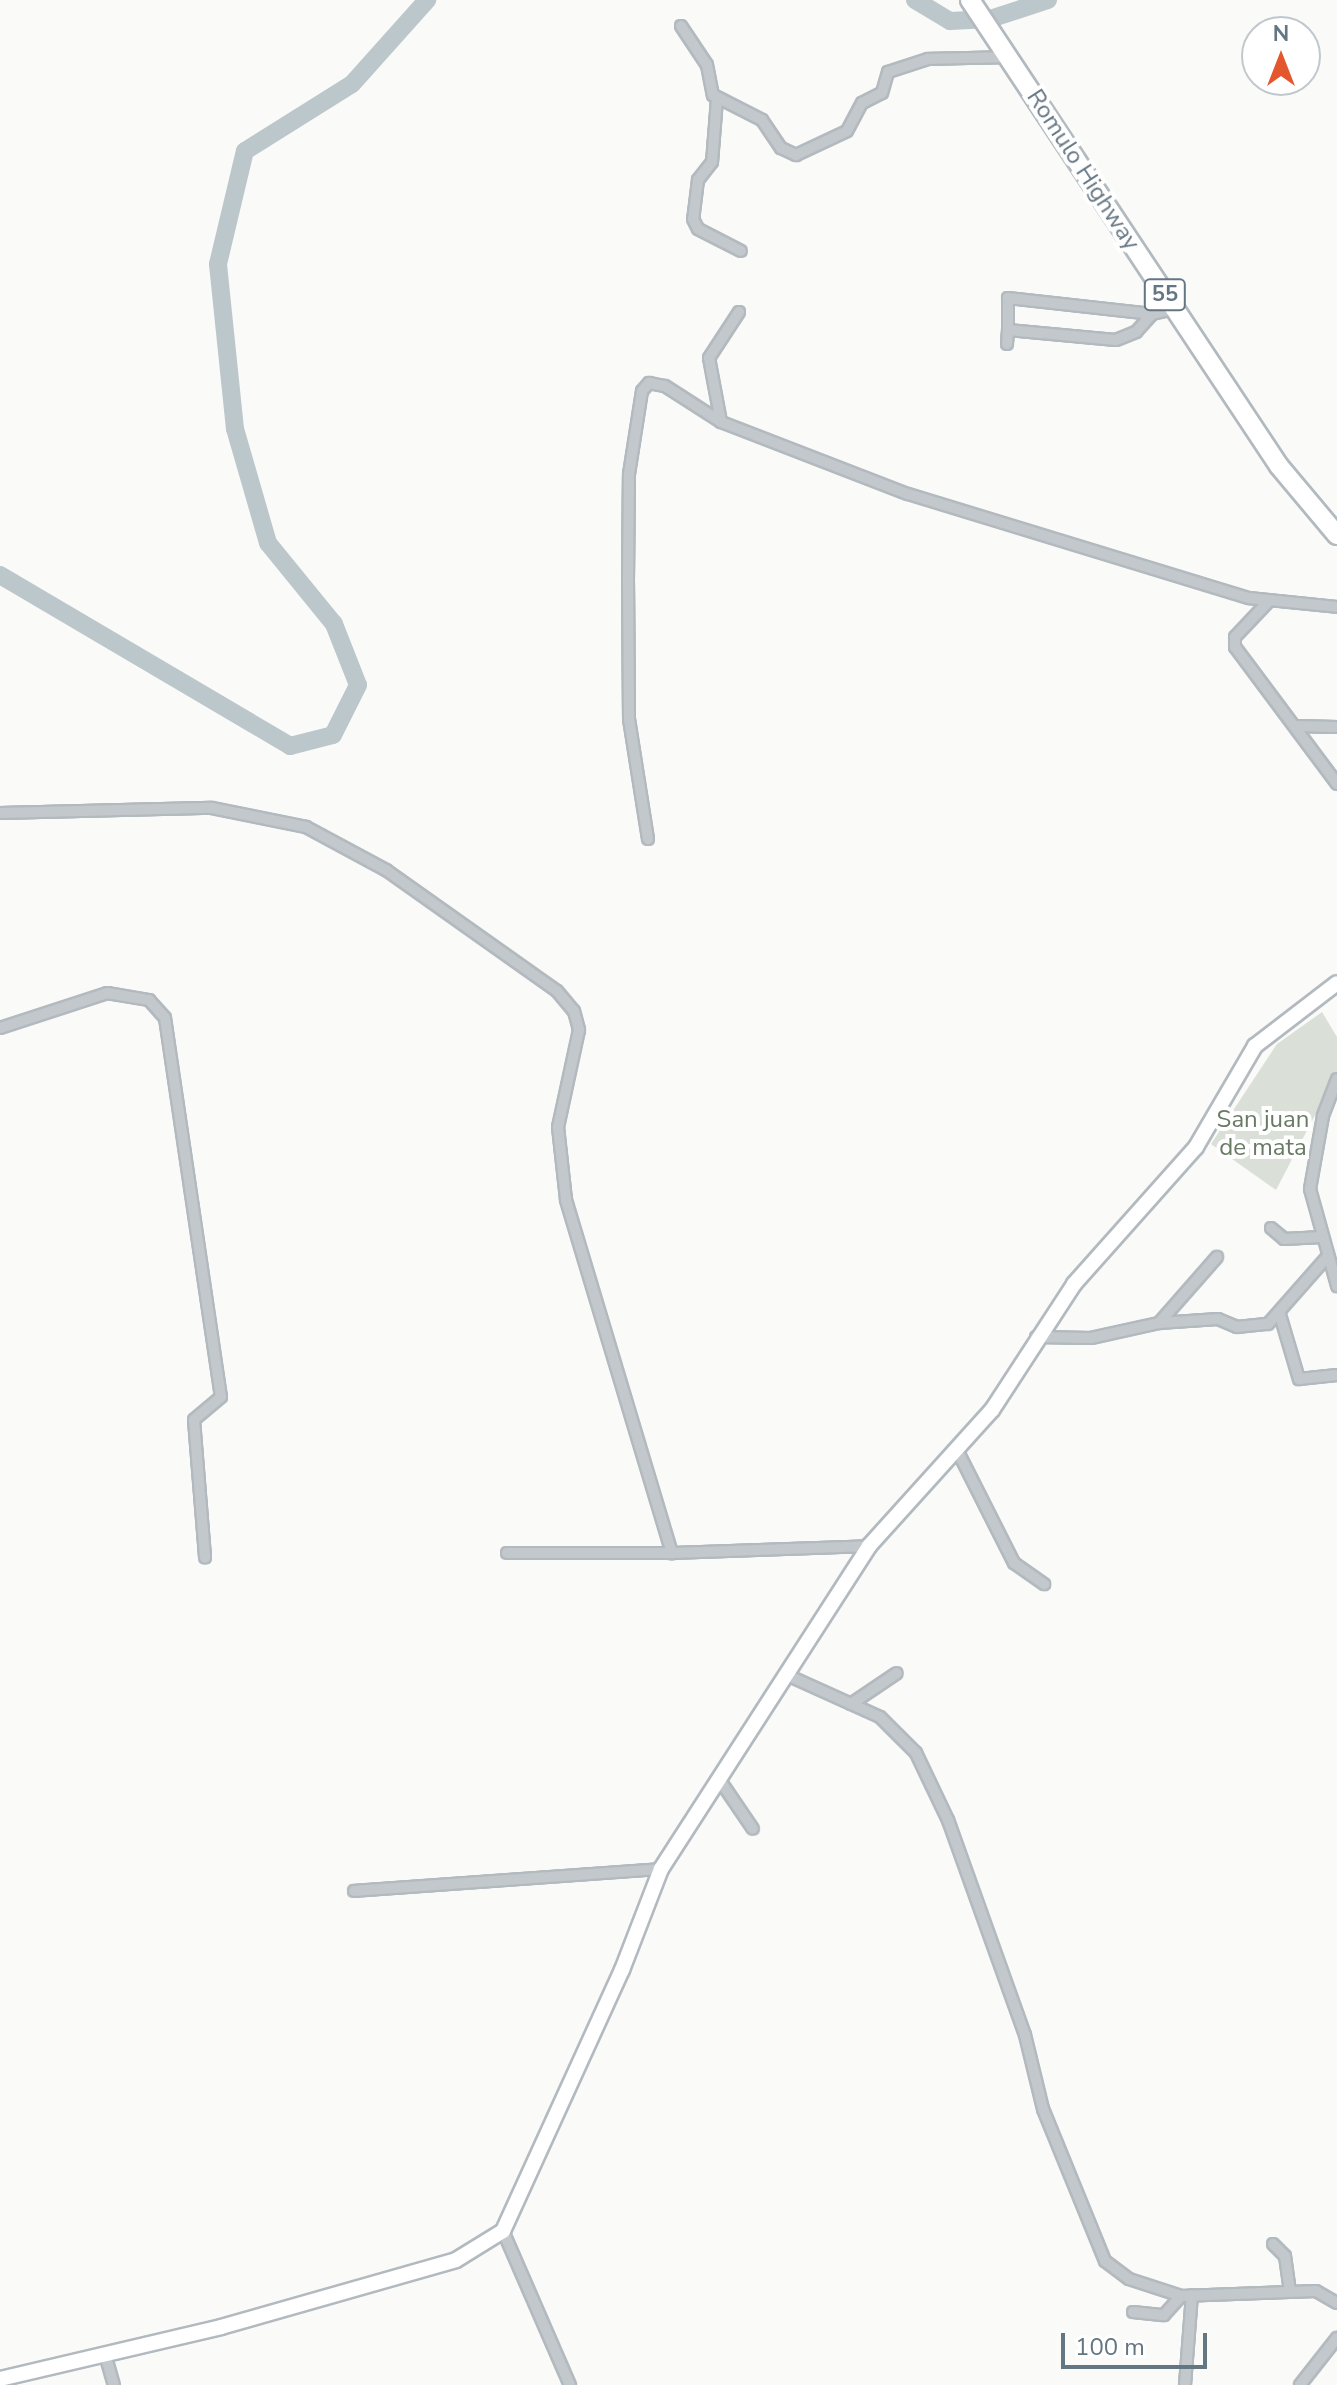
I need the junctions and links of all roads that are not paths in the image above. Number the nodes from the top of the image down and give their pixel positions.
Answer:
1 (970, 0) edge
2 (681, 26) dead end
3 (1005, 52) junction
4 (717, 99) junction
5 (741, 251) dead end
6 (1173, 309) junction
7 (739, 312) dead end
8 (1130, 313) junction
9 (1152, 314) junction
10 (1008, 330) junction
11 (1128, 338) junction
12 (1007, 344) dead end
13 (721, 422) junction
14 (1337, 535) edge
15 (1268, 602) junction
16 (1337, 607) edge
17 (1295, 726) junction
18 (1337, 727) edge
19 (1337, 784) edge
20 (0, 813) edge
21 (648, 839) dead end
22 (1337, 983) edge
23 (0, 1028) edge
24 (1337, 1079) edge
25 (1271, 1228) dead end
26 (1322, 1237) junction
27 (1328, 1256) junction
28 (1217, 1257) dead end
29 (1337, 1286) edge
30 (1280, 1315) junction
31 (1159, 1323) junction
32 (1036, 1337) junction
33 (1337, 1375) edge
34 (956, 1448) junction
35 (869, 1546) junction
36 (507, 1553) dead end
37 (672, 1553) junction
38 (205, 1558) dead end
39 (1044, 1584) dead end
40 (897, 1673) dead end
41 (787, 1675) junction
42 (851, 1704) junction
43 (719, 1779) junction
44 (753, 1829) dead end
45 (661, 1869) junction
46 (354, 1891) dead end
47 (503, 2231) junction
48 (1273, 2244) dead end
49 (1290, 2292) junction
50 (1186, 2295) junction
51 (1337, 2303) edge
52 (1133, 2312) dead end
53 (1337, 2338) edge
54 (105, 2354) junction
55 (0, 2379) edge
56 (114, 2385) edge
57 (570, 2385) edge
58 (1185, 2385) edge
59 (1300, 2385) edge

1 - 3 highway, Romulo Highway / 55
2 - 4 street
3 - 4 street
3 - 6 highway, Romulo Highway / 55
4 - 5 street
6 - 9 street
6 - 14 highway, Romulo Highway / 55
7 - 13 street
8 - 9 street
8 - 10 street
8 - 11 street
9 - 11 street
10 - 11 street
10 - 12 street
13 - 15 street
13 - 21 street
15 - 16 street
15 - 17 street
17 - 18 street
17 - 19 street
20 - 37 street
22 - 32 street
23 - 38 street
24 - 26 street
25 - 26 street
26 - 27 street
27 - 29 street
27 - 30 street
28 - 31 street
30 - 31 street
30 - 33 street
31 - 32 street
32 - 34 street
34 - 35 street
34 - 39 street
35 - 37 street
35 - 41 street
36 - 37 street
40 - 42 street
41 - 42 street
41 - 43 street
42 - 50 street
43 - 44 street
43 - 45 street
45 - 46 street
45 - 47 street
47 - 54 street
47 - 57 street
48 - 49 street
49 - 50 street
49 - 51 street
50 - 52 street
50 - 58 street
53 - 59 street
54 - 55 street
54 - 56 street

